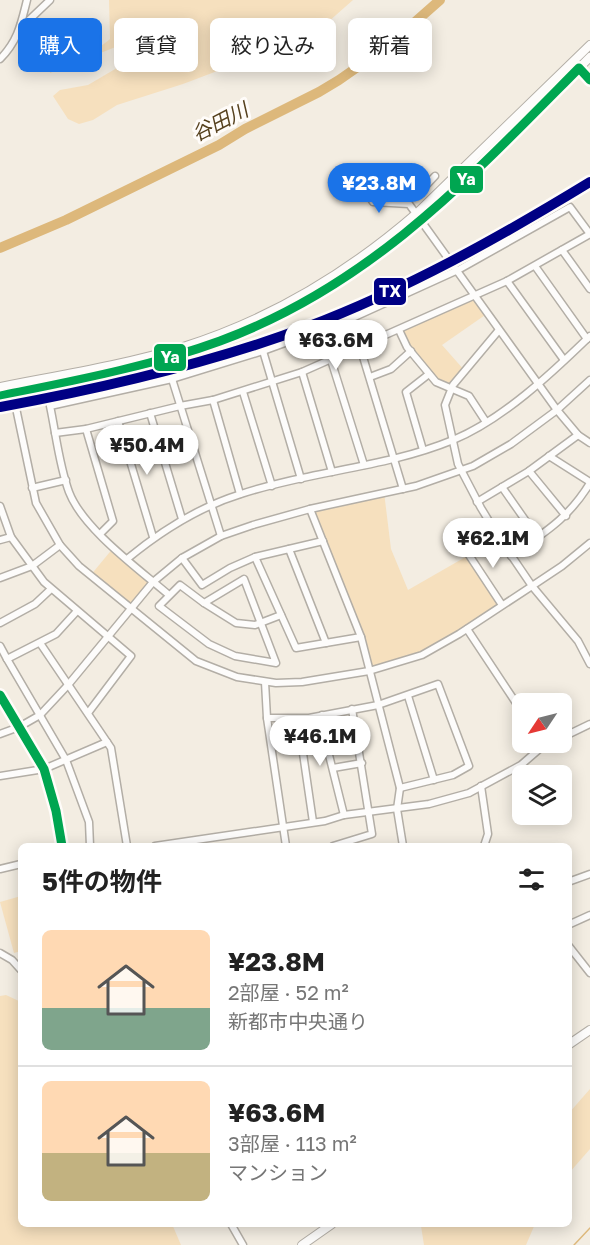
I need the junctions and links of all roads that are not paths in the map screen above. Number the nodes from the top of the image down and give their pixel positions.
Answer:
1 (27, 0) edge
2 (50, 0) edge
3 (22, 18) edge
4 (31, 18) edge
5 (18, 31) edge
6 (590, 45) edge
7 (576, 58) junction
8 (0, 59) edge
9 (588, 62) edge
10 (579, 68) junction
11 (590, 80) edge
12 (435, 176) dead end
13 (419, 217) junction
14 (590, 234) edge
15 (562, 250) junction
16 (535, 266) junction
17 (458, 270) junction
18 (507, 281) junction
19 (590, 289) edge
20 (475, 295) junction
21 (348, 320) junction
22 (399, 330) junction
23 (499, 330) junction
24 (589, 338) edge
25 (360, 347) junction
26 (263, 351) junction
27 (411, 351) junction
28 (332, 360) junction
29 (564, 360) junction
30 (302, 372) junction
31 (429, 374) junction
32 (370, 377) junction
33 (172, 379) junction
34 (590, 380) edge
35 (273, 381) junction
36 (538, 384) junction
37 (0, 387) edge
38 (12, 389) junction
39 (451, 389) junction
40 (243, 392) junction
41 (0, 396) edge
42 (213, 400) junction
43 (180, 406) junction
44 (557, 410) junction
45 (150, 413) junction
46 (118, 421) junction
47 (486, 422) junction
48 (86, 429) junction
49 (56, 433) junction
50 (578, 435) junction
51 (454, 440) junction
52 (590, 443) edge
53 (423, 450) junction
54 (549, 456) junction
55 (393, 458) junction
56 (364, 465) junction
57 (461, 471) junction
58 (529, 471) junction
59 (332, 472) junction
60 (301, 479) junction
61 (66, 480) junction
62 (590, 482) edge
63 (272, 486) junction
64 (502, 487) junction
65 (32, 488) junction
66 (403, 489) junction
67 (240, 494) junction
68 (477, 502) junction
69 (0, 506) edge
70 (211, 506) junction
71 (310, 509) junction
72 (566, 516) junction
73 (182, 519) junction
74 (100, 534) junction
75 (221, 536) junction
76 (498, 536) junction
77 (11, 537) junction
78 (153, 537) junction
79 (537, 537) junction
80 (0, 540) edge
81 (323, 541) junction
82 (590, 543) edge
83 (60, 545) junction
84 (289, 549) junction
85 (511, 555) junction
86 (255, 557) junction
87 (182, 558) junction
88 (127, 559) junction
89 (32, 566) junction
90 (0, 578) edge
91 (153, 582) junction
92 (532, 586) junction
93 (51, 589) junction
94 (169, 596) junction
95 (204, 603) junction
96 (502, 605) junction
97 (130, 609) junction
98 (77, 611) junction
99 (281, 615) junction
100 (0, 622) edge
101 (261, 623) junction
102 (466, 629) junction
103 (107, 636) junction
104 (361, 637) junction
105 (40, 643) junction
106 (326, 643) junction
107 (0, 646) edge
108 (7, 659) junction
109 (590, 664) edge
110 (369, 671) junction
111 (265, 681) junction
112 (68, 685) junction
113 (0, 695) edge
114 (408, 696) junction
115 (512, 697) edge
116 (378, 705) junction
117 (352, 709) junction
118 (88, 713) junction
119 (40, 715) junction
120 (322, 715) junction
121 (267, 718) junction
122 (298, 719) junction
123 (590, 724) edge
124 (19, 727) junction
125 (572, 733) edge
126 (0, 734) edge
127 (107, 742) junction
128 (535, 753) edge
129 (66, 760) junction
130 (362, 763) junction
131 (333, 768) junction
132 (44, 769) junction
133 (0, 776) edge
134 (434, 780) junction
135 (481, 786) junction
136 (400, 788) junction
137 (397, 809) junction
138 (369, 812) junction
139 (344, 815) junction
140 (313, 822) junction
141 (283, 827) junction
142 (61, 843) edge
143 (90, 843) edge
144 (127, 843) edge
145 (193, 843) edge
146 (286, 843) edge
147 (343, 843) edge
148 (403, 843) edge
149 (485, 843) edge
150 (18, 865) edge
151 (0, 869) edge
152 (590, 874) edge
153 (572, 881) edge
154 (590, 915) edge
155 (572, 923) edge
156 (572, 950) edge
157 (0, 953) edge
158 (18, 967) edge
159 (590, 973) edge
160 (590, 1030) edge
161 (572, 1043) edge
162 (233, 1227) edge
163 (328, 1227) edge
164 (243, 1245) edge
165 (302, 1245) edge

1 - 3 street
2 - 4 street
5 - 8 street
6 - 7 main road
7 - 9 main road
7 - 10 main road
7 - 13 main road
9 - 10 main road
10 - 11 main road
10 - 13 main road
12 - 13 street
13 - 17 street
13 - 38 main road
14 - 15 street
14 - 17 street
15 - 16 street
15 - 19 street
16 - 18 street
16 - 24 street
17 - 20 street
17 - 21 street
18 - 20 street
18 - 29 street
20 - 22 street
20 - 23 street
21 - 25 street
21 - 26 street
22 - 25 street
22 - 27 street
23 - 36 street
23 - 39 street
24 - 29 street
25 - 28 street
25 - 32 street
26 - 33 street
26 - 35 street
27 - 31 street
27 - 32 street
28 - 30 street
28 - 56 street
29 - 36 street
30 - 35 street
30 - 59 street
31 - 39 street
31 - 53 street
32 - 55 street
33 - 43 street
33 - 49 street
34 - 44 street
35 - 40 street
35 - 60 street
36 - 44 street
36 - 47 street
37 - 38 main road
38 - 41 main road
38 - 65 street
39 - 47 street
39 - 51 street
40 - 42 street
40 - 63 street
42 - 43 street
42 - 67 street
43 - 45 street
43 - 70 street
44 - 50 street
44 - 57 street
45 - 46 street
45 - 73 street
46 - 48 street
46 - 78 street
47 - 51 street
48 - 49 street
48 - 74 street
49 - 61 street
50 - 52 street
50 - 54 street
51 - 53 street
51 - 57 street
53 - 55 street
54 - 58 street
54 - 62 street
55 - 56 street
55 - 66 street
56 - 59 street
57 - 66 street
57 - 68 street
58 - 64 street
58 - 72 street
59 - 60 street
60 - 63 street
61 - 65 street
61 - 74 street
62 - 72 street
63 - 67 street
64 - 68 street
64 - 79 street
65 - 83 street
66 - 71 street
67 - 70 street
68 - 76 street
69 - 77 street
70 - 73 street
70 - 75 street
71 - 75 street
71 - 81 street
72 - 79 street
73 - 78 street
74 - 88 street
75 - 87 street
76 - 85 street
76 - 96 street
77 - 80 street
77 - 89 street
78 - 88 street
79 - 85 street
81 - 84 street
81 - 104 street
82 - 92 street
83 - 89 street
83 - 97 street
84 - 86 street
84 - 106 street
85 - 92 street
86 - 87 street
86 - 99 street
87 - 91 street
88 - 91 street
89 - 90 street
89 - 93 street
91 - 94 street
91 - 97 street
92 - 96 street
92 - 109 street
93 - 98 street
93 - 100 street
94 - 95 street
94 - 101 street
95 - 101 street
95 - 101 street
96 - 102 street
97 - 103 street
97 - 111 street
98 - 103 street
98 - 105 street
99 - 101 street
99 - 106 street
102 - 110 street
102 - 115 street
103 - 112 street
103 - 118 street
104 - 106 street
104 - 110 street
105 - 108 street
105 - 112 street
107 - 108 street
108 - 119 street
110 - 111 street
110 - 116 street
111 - 121 street
112 - 118 street
112 - 119 street
113 - 124 street
114 - 116 street
114 - 134 street
114 - 134 street
116 - 117 street
116 - 136 street
117 - 120 street
117 - 130 street
118 - 127 street
119 - 124 street
119 - 129 street
120 - 122 street
120 - 131 street
121 - 122 street
121 - 141 street
122 - 140 street
123 - 125 street
124 - 126 street
124 - 132 street
127 - 129 street
127 - 144 street
128 - 135 street
129 - 132 street
129 - 143 street
130 - 131 street
130 - 138 street
131 - 139 street
132 - 133 street
132 - 142 street
134 - 136 street
135 - 137 street
135 - 149 street
136 - 137 street
137 - 138 street
137 - 148 street
138 - 139 street
138 - 147 street
139 - 140 street
140 - 141 street
141 - 145 street
141 - 146 street
150 - 151 street
152 - 153 street
154 - 155 street
156 - 159 street
157 - 158 street
160 - 161 main road
162 - 164 street
163 - 165 main road

